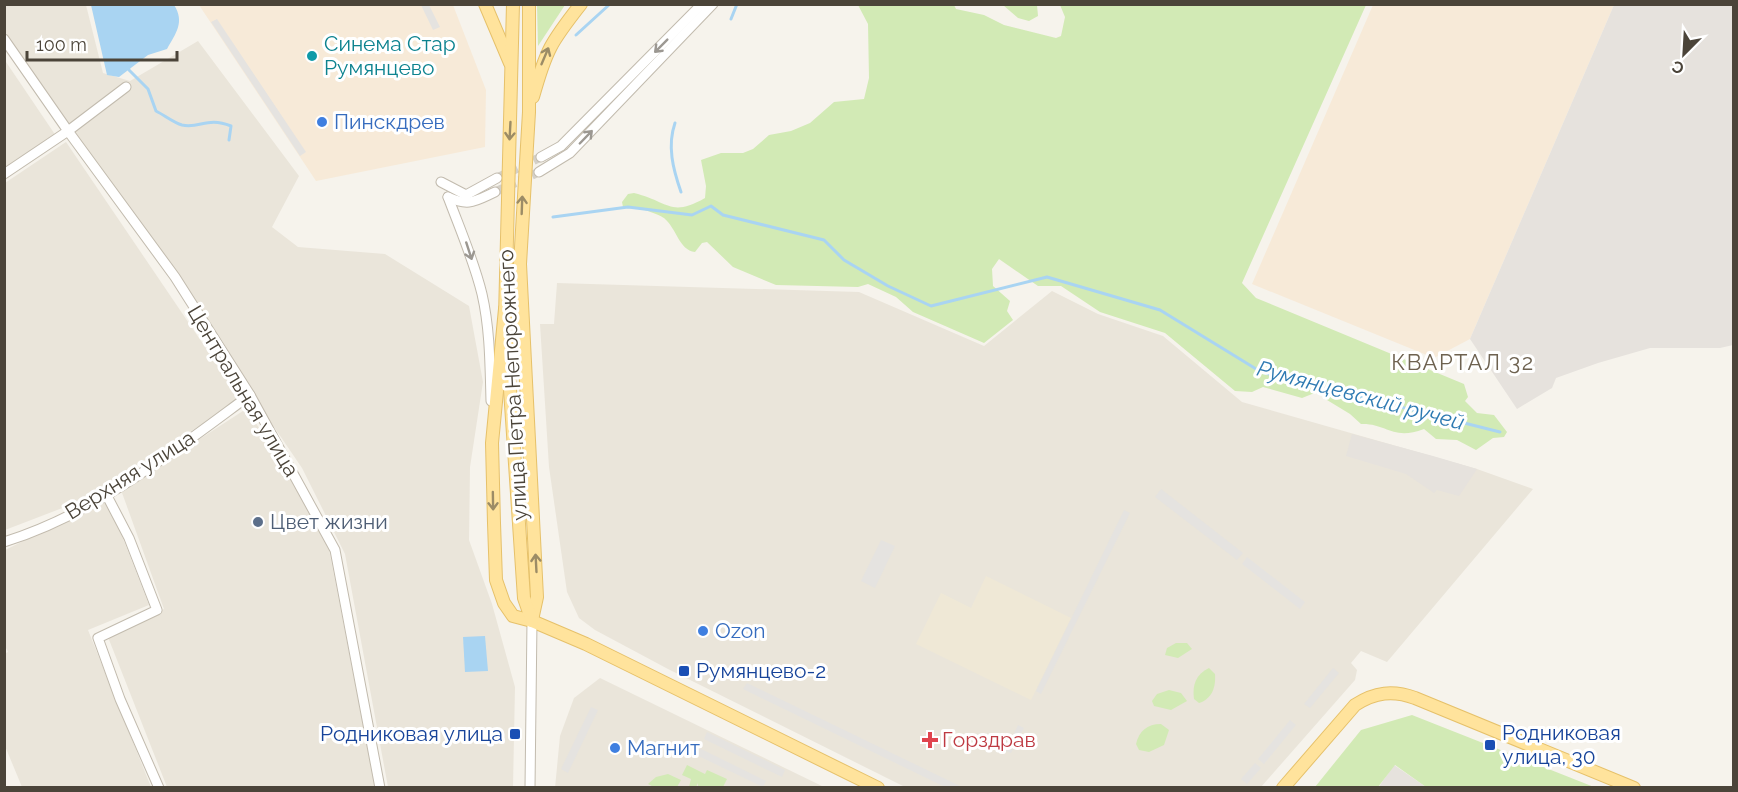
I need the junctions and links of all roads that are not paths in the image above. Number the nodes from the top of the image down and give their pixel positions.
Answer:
1 (485, 4) edge
2 (513, 4) edge
3 (529, 4) edge
4 (581, 4) edge
5 (702, 4) edge
6 (713, 4) edge
7 (4, 39) edge
8 (513, 73) junction
9 (126, 87) dead end
10 (529, 112) junction
11 (68, 131) junction
12 (541, 157) tunnel mouth
13 (539, 172) tunnel mouth
14 (4, 174) edge
15 (497, 178) tunnel mouth
16 (441, 182) dead end
17 (495, 192) tunnel mouth
18 (505, 309) junction
19 (250, 395) junction
20 (492, 442) junction
21 (106, 494) junction
22 (4, 542) edge
23 (532, 621) junction
24 (159, 788) edge
25 (381, 788) edge
26 (530, 788) edge
27 (878, 788) edge
28 (1283, 788) edge
29 (1634, 788) edge

1 - 8 main road
2 - 8 main road, улица Петра Непорожнего
3 - 10 main road, улица Петра Непорожнего
10 -> 4 main road
5 -> 12 street
13 -> 6 street
7 - 11 street, Центральная улица
8 -> 18 main road, улица Петра Непорожнего
9 - 11 street
23 -> 10 main road, улица Петра Непорожнего
11 - 14 street
11 - 19 street, Центральная улица
15 - 16 street
17 -> 20 street
18 - 20 main road
18 - 23 main road, улица Петра Непорожнего
19 - 21 street, Верхняя улица
19 - 25 street, Центральная улица
20 -> 23 main road
21 - 22 street, Верхняя улица
21 - 24 street
23 - 26 street, улица Петра Непорожнего
23 - 27 main road
28 - 29 main road

